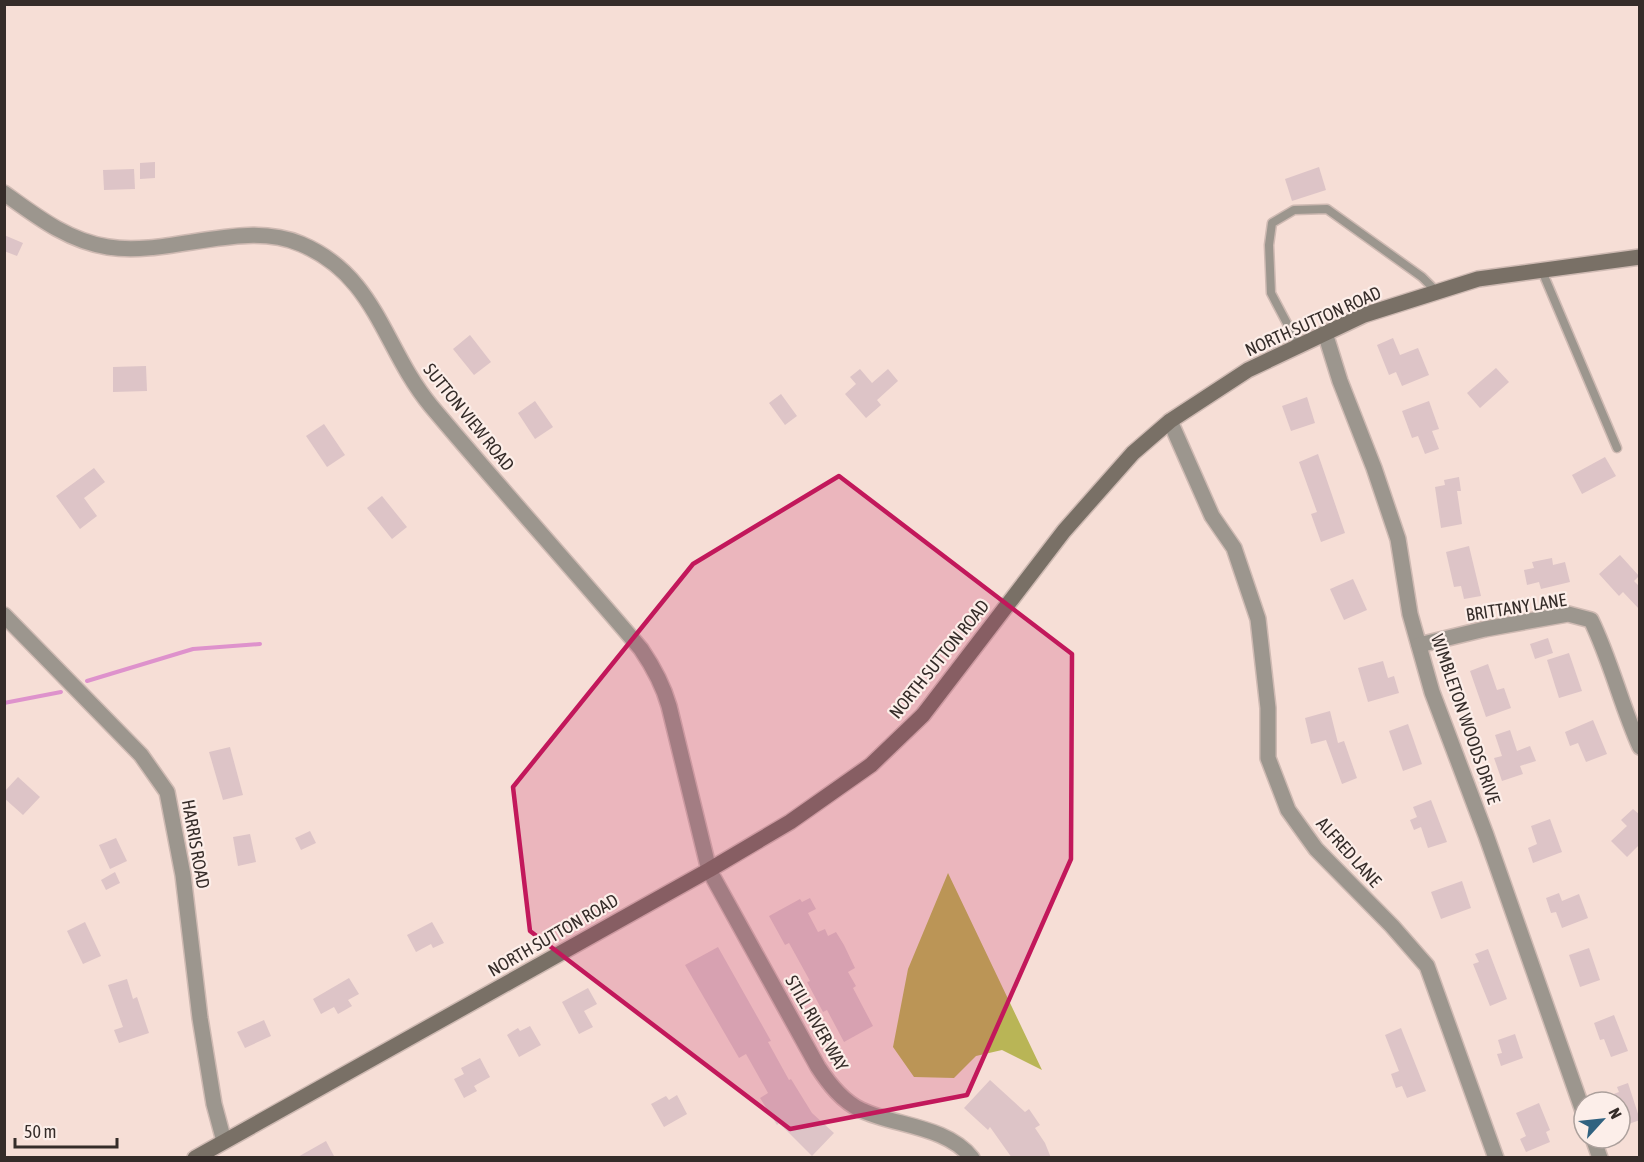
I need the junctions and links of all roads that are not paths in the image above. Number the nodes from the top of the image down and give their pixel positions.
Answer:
1 (4, 193) edge
2 (1640, 257) edge
3 (1542, 271) junction
4 (1437, 292) junction
5 (1326, 333) junction
6 (1299, 346) junction
7 (1170, 421) junction
8 (1617, 448) dead end
9 (4, 615) edge
10 (1419, 645) junction
11 (1640, 747) edge
12 (709, 870) junction
13 (1576, 1090) edge
14 (224, 1141) junction
15 (195, 1158) edge
16 (972, 1158) edge
17 (1496, 1158) edge

1 - 12 street, SUTTON VIEW ROAD
2 - 3 main road, NORTH SUTTON ROAD
3 - 4 main road, NORTH SUTTON ROAD
3 - 8 lane
4 - 5 main road, NORTH SUTTON ROAD
4 - 6 lane
5 - 6 main road, NORTH SUTTON ROAD
5 - 10 street, WIMBLETON WOODS DRIVE
6 - 7 main road, NORTH SUTTON ROAD
7 - 12 main road, NORTH SUTTON ROAD
7 - 17 street, ALFRED LANE
9 - 14 street, HARRIS ROAD
10 - 11 street, BRITTANY LANE
10 - 13 street, WIMBLETON WOODS DRIVE
12 - 14 main road, NORTH SUTTON ROAD
12 - 16 street, STILL RIVER WAY
14 - 15 main road, NORTH SUTTON ROAD

